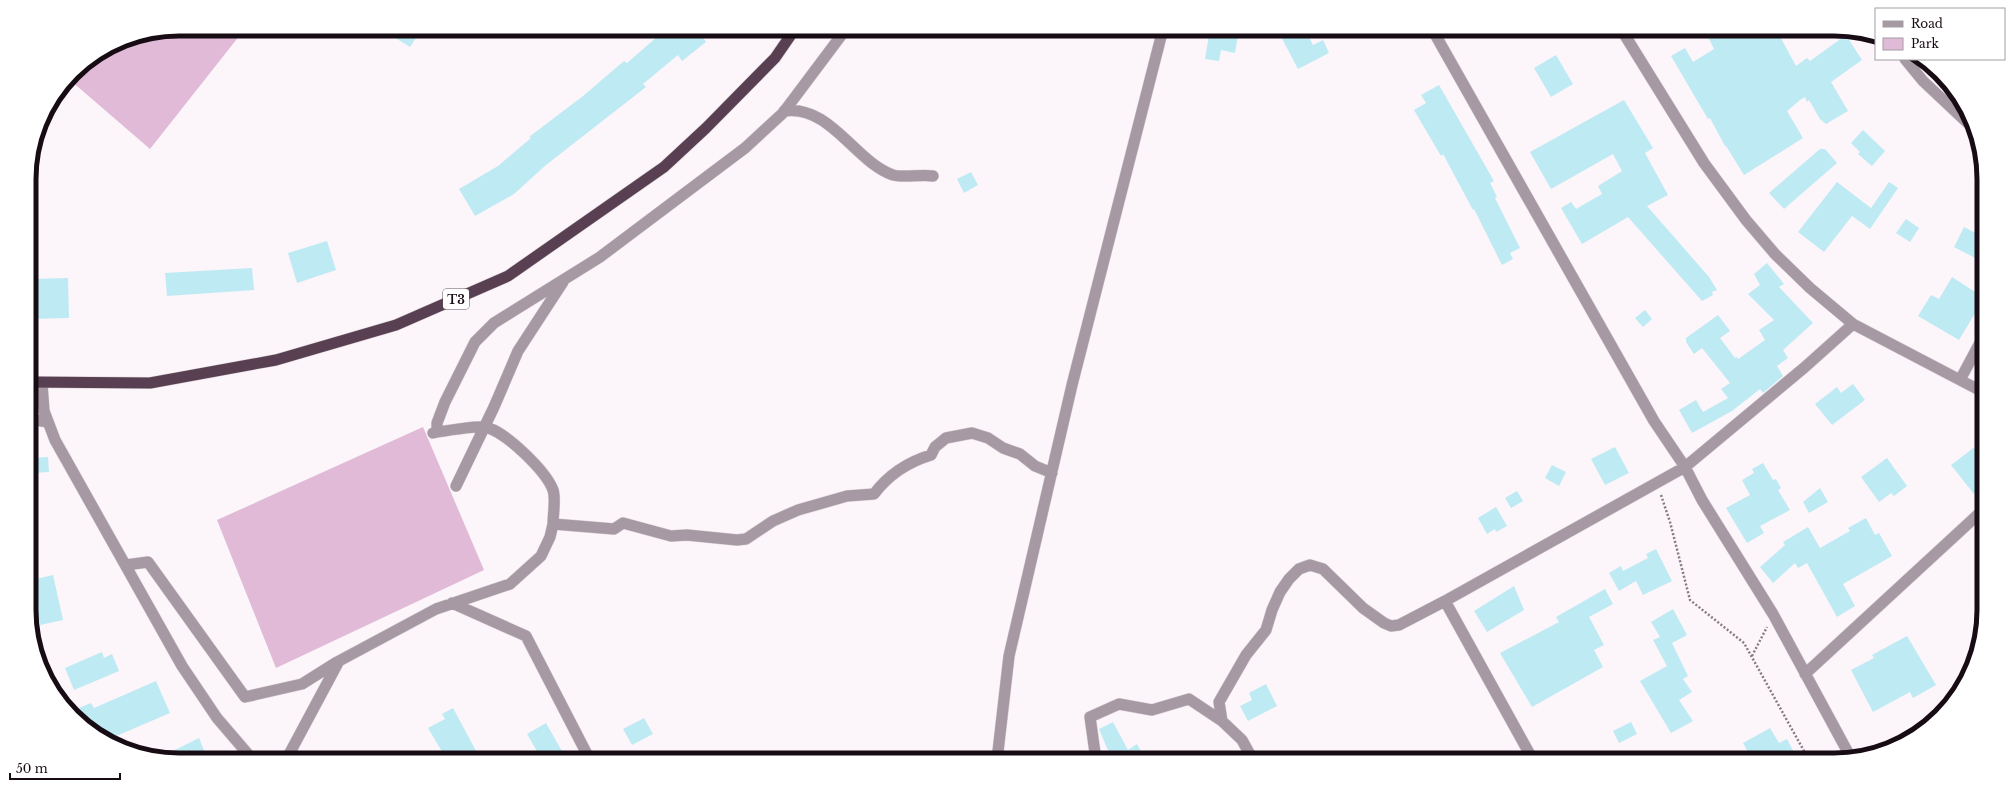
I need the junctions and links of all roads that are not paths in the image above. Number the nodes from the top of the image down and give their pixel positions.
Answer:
1 (790, 36) edge
2 (841, 36) edge
3 (1161, 36) edge
4 (1436, 36) edge
5 (1625, 36) edge
6 (1906, 60) edge
7 (784, 111) junction
8 (1963, 119) edge
9 (934, 176) dead end
10 (564, 280) junction
11 (1853, 324) junction
12 (1977, 348) edge
13 (1960, 380) junction
14 (36, 383) edge
15 (42, 384) junction
16 (1977, 389) edge
17 (36, 420) edge
18 (47, 422) junction
19 (485, 427) junction
20 (1684, 467) junction
21 (1052, 473) junction
22 (456, 486) dead end
23 (1977, 515) edge
24 (553, 524) junction
25 (126, 566) junction
26 (1445, 602) junction
27 (452, 603) junction
28 (338, 661) junction
29 (1805, 674) junction
30 (1222, 721) junction
31 (1848, 752) edge
32 (247, 753) edge
33 (290, 753) edge
34 (586, 753) edge
35 (998, 753) edge
36 (1095, 753) edge
37 (1249, 753) edge
38 (1529, 753) edge

1 - 15 highway, T3
2 - 7 street
3 - 21 street
4 - 20 street
5 - 11 street
6 - 8 street
7 - 9 street
7 - 10 street
10 - 19 street
10 - 19 street
11 - 13 street
11 - 20 street
12 - 13 street
13 - 16 street
14 - 15 highway, T3
15 - 18 street
17 - 18 street
18 - 25 street
19 - 22 street
19 - 24 street
20 - 26 street
20 - 29 street
21 - 24 street
21 - 35 street
23 - 29 street
24 - 27 street
25 - 28 street
25 - 32 street
26 - 30 street
26 - 38 street
27 - 28 street
27 - 34 street
28 - 33 street
29 - 31 street
30 - 36 street
30 - 37 street

